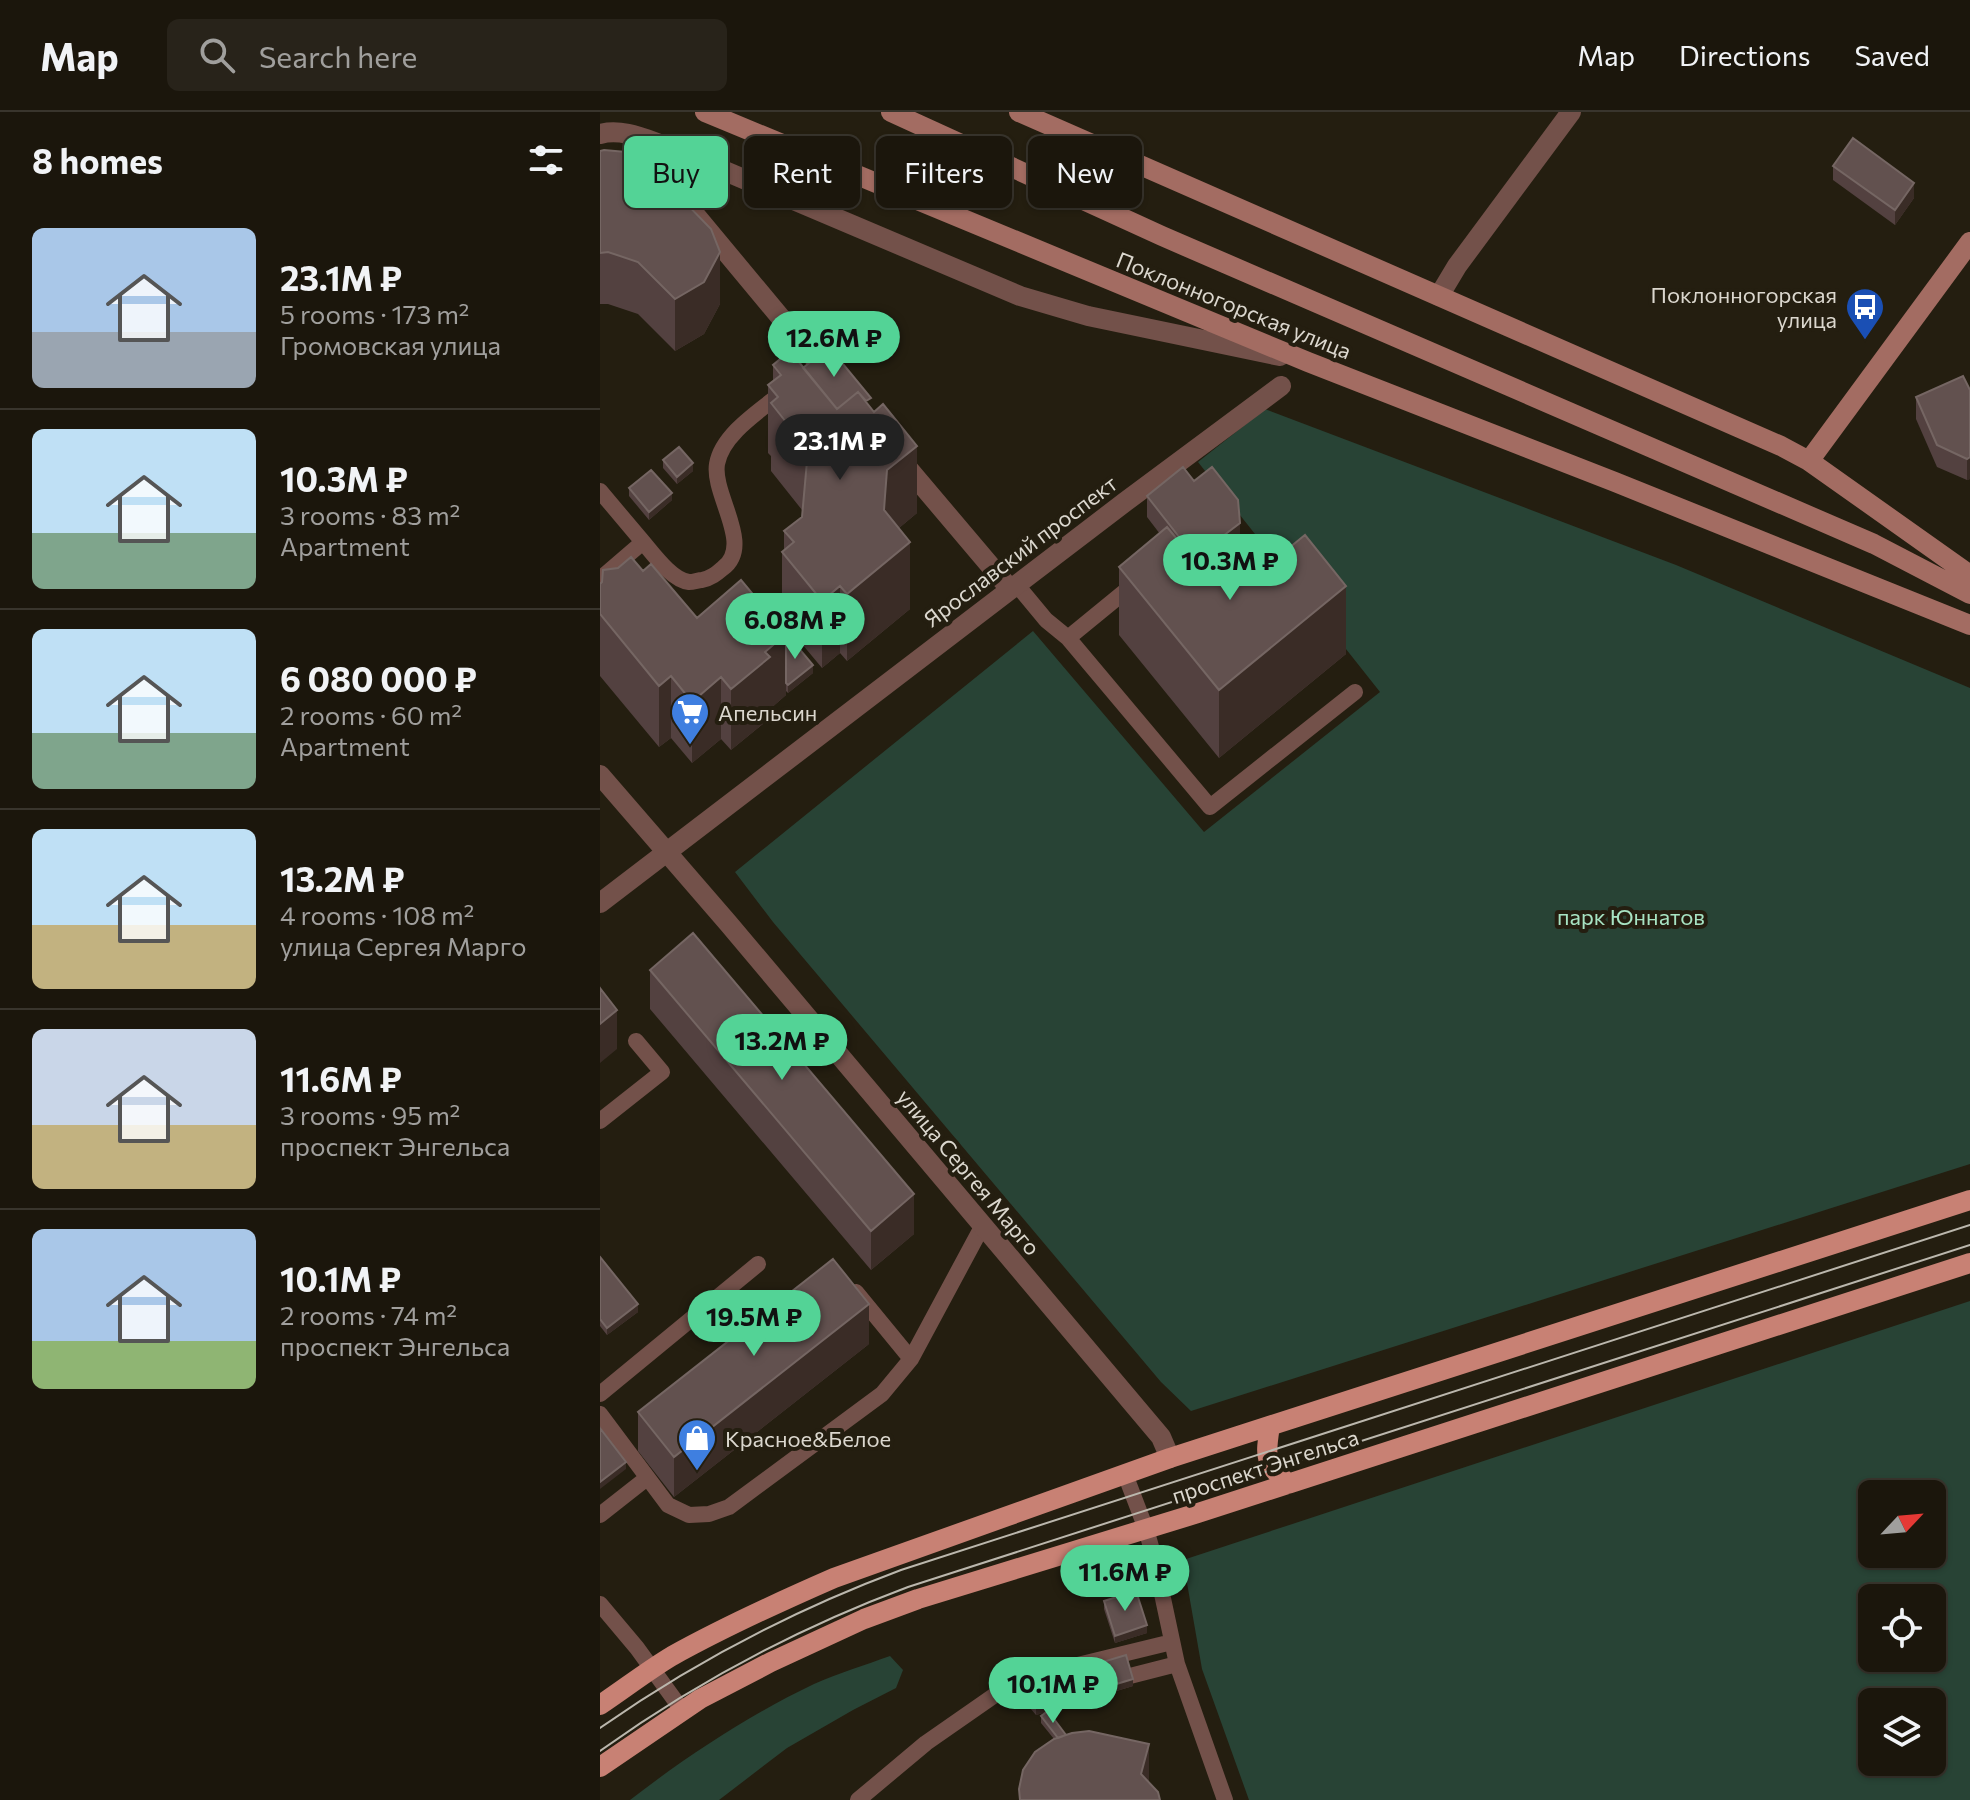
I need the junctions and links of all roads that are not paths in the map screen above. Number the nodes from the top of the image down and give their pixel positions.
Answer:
1 (705, 112) edge
2 (891, 112) edge
3 (1019, 112) edge
4 (1571, 112) edge
5 (1045, 117) edge
6 (600, 134) edge
7 (628, 134) junction
8 (1970, 242) edge
9 (1439, 296) junction
10 (1308, 362) junction
11 (807, 372) junction
12 (1281, 386) dead end
13 (838, 387) edge
14 (889, 446) edge
15 (1809, 461) junction
16 (600, 491) edge
17 (643, 542) junction
18 (1970, 575) edge
19 (1142, 578) edge
20 (600, 579) edge
21 (1013, 587) junction
22 (1970, 594) edge
23 (1970, 625) edge
24 (1068, 638) junction
25 (1355, 692) dead end
26 (600, 775) edge
27 (667, 852) junction
28 (600, 903) edge
29 (636, 1041) dead end
30 (600, 1121) edge
31 (1970, 1200) edge
32 (983, 1225) junction
33 (1970, 1263) edge
34 (758, 1264) dead end
35 (844, 1279) edge
36 (911, 1359) junction
37 (600, 1394) edge
38 (600, 1414) edge
39 (1270, 1426) junction
40 (1170, 1458) junction
41 (1125, 1474) junction
42 (647, 1478) junction
43 (1288, 1484) junction
44 (600, 1515) edge
45 (1146, 1529) junction
46 (600, 1604) edge
47 (1172, 1642) junction
48 (1177, 1664) junction
49 (653, 1669) junction
50 (1130, 1676) edge
51 (600, 1705) edge
52 (682, 1710) junction
53 (600, 1767) edge
54 (858, 1800) edge
55 (1225, 1800) edge

1 - 10 main road, Поклонногорская улица
2 - 22 main road, Поклонногорская улица
3 - 5 main road
4 - 9 street
5 - 9 main road
6 - 7 street
7 - 10 street
7 - 11 street
8 - 15 main road
9 - 15 main road
10 - 23 main road, Поклонногорская улица
11 - 13 street
11 - 17 lane
12 - 21 street, Ярославский проспект
14 - 21 street
15 - 18 main road
16 - 17 lane
17 - 20 lane
19 - 24 lane
21 - 24 lane
21 - 27 street, Ярославский проспект
24 - 25 lane
26 - 27 street, улица Сергея Марго
27 - 28 street, Ярославский проспект
27 - 32 street, улица Сергея Марго
29 - 30 lane
31 - 39 main road, проспект Энгельса
32 - 36 lane
32 - 40 street, улица Сергея Марго
33 - 43 main road, проспект Энгельса
34 - 37 lane
35 - 36 lane
36 - 42 lane
38 - 42 lane
39 - 40 main road, проспект Энгельса
39 - 43 main road
40 - 41 main road, проспект Энгельса
41 - 45 lane
41 - 49 main road, проспект Энгельса
42 - 44 lane
43 - 45 main road, проспект Энгельса
45 - 47 lane
45 - 52 main road, проспект Энгельса
46 - 49 lane
47 - 48 lane
47 - 54 lane
48 - 50 lane
48 - 55 lane
49 - 51 main road, проспект Энгельса
49 - 52 lane
52 - 53 main road, проспект Энгельса

